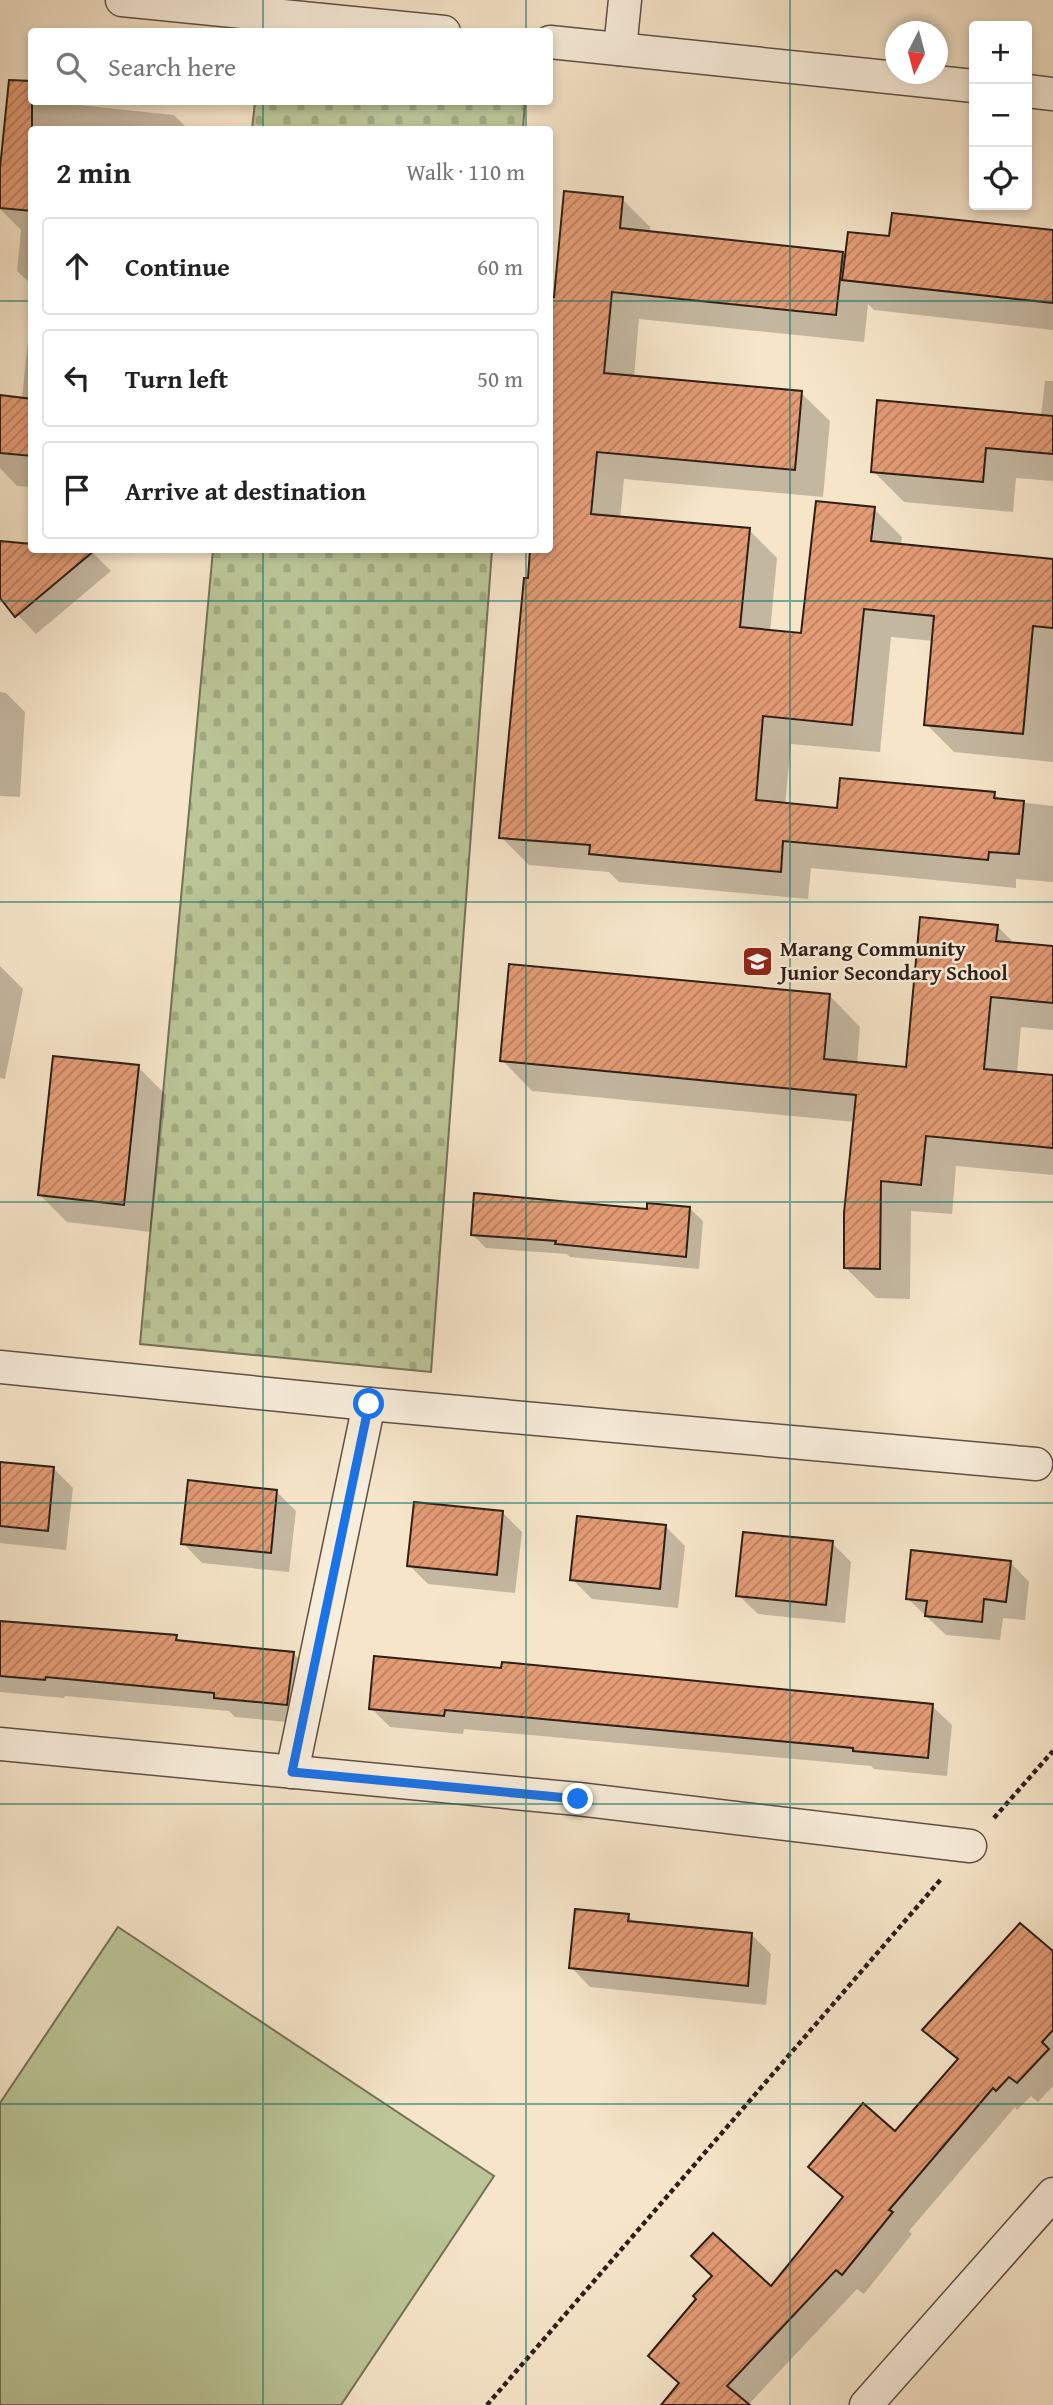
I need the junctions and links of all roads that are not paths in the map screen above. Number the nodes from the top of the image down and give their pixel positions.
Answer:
1 (122, 0) edge
2 (625, 0) edge
3 (403, 28) edge
4 (553, 42) edge
5 (620, 49) junction
6 (969, 85) edge
7 (1032, 92) edge
8 (1053, 94) edge
9 (0, 1367) edge
10 (369, 1404) junction
11 (1036, 1464) dead end
12 (0, 1744) edge
13 (292, 1772) junction
14 (970, 1846) road end
15 (1053, 2194) edge
16 (866, 2405) edge

1 - 3 street
2 - 5 street
4 - 5 street
5 - 6 street
7 - 8 street
9 - 10 street
10 - 11 street
10 - 13 street
12 - 13 street
13 - 14 street
15 - 16 street

